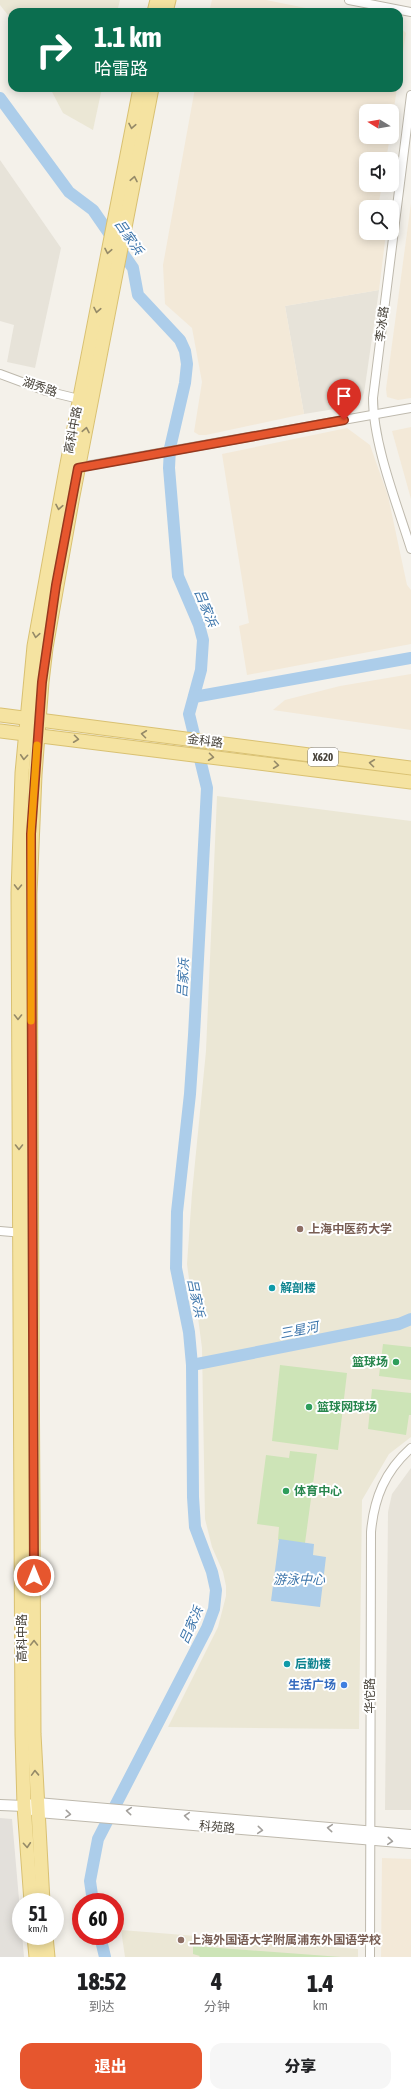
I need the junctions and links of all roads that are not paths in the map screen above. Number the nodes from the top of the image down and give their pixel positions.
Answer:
1 (349, 0) edge
2 (390, 8) edge
3 (139, 92) edge
4 (151, 92) edge
5 (411, 95) edge
6 (0, 374) edge
7 (79, 399) junction
8 (411, 408) edge
9 (373, 415) junction
10 (72, 469) junction
11 (411, 549) edge
12 (0, 715) edge
13 (32, 719) junction
14 (0, 730) edge
15 (31, 734) junction
16 (411, 768) edge
17 (411, 782) edge
18 (0, 1231) edge
19 (26, 1233) junction
20 (411, 1448) edge
21 (411, 1454) edge
22 (0, 1805) edge
23 (33, 1807) junction
24 (411, 1835) edge
25 (372, 1836) junction
26 (411, 1843) edge
27 (31, 1893) edge
28 (42, 1893) edge
29 (35, 1945) edge
30 (47, 1945) edge
31 (36, 1957) edge
32 (48, 1957) edge
33 (370, 1957) edge
34 (374, 1957) edge

1 - 2 street
3 -> 7 main road, 高科中路
10 -> 4 main road, 高科中路
5 - 9 street, 李冰路
6 - 7 street, 湖秀路
7 - 10 main road, 高科中路
8 - 9 street
9 - 10 street
9 - 11 street, 李冰路
10 - 13 main road, 高科中路
12 - 13 main road, 金科路 / X620
13 - 15 main road, 高科中路
16 -> 13 main road, 金科路 / X620
14 - 15 main road, 金科路 / X620
15 -> 17 main road, 金科路 / X620
15 - 19 main road, 高科中路
18 - 19 street
19 - 23 main road, 高科中路
20 - 25 street, 华佗路
21 - 25 street, 华佗路
22 - 23 street, 科苑路
23 - 25 street, 科苑路
23 -> 27 main road, 高科中路
23 - 28 main road, 高科中路
24 - 25 street, 科苑路
25 -> 26 street, 科苑路
25 - 33 street, 华佗路
25 - 34 street, 华佗路
29 - 31 main road
30 - 32 main road

